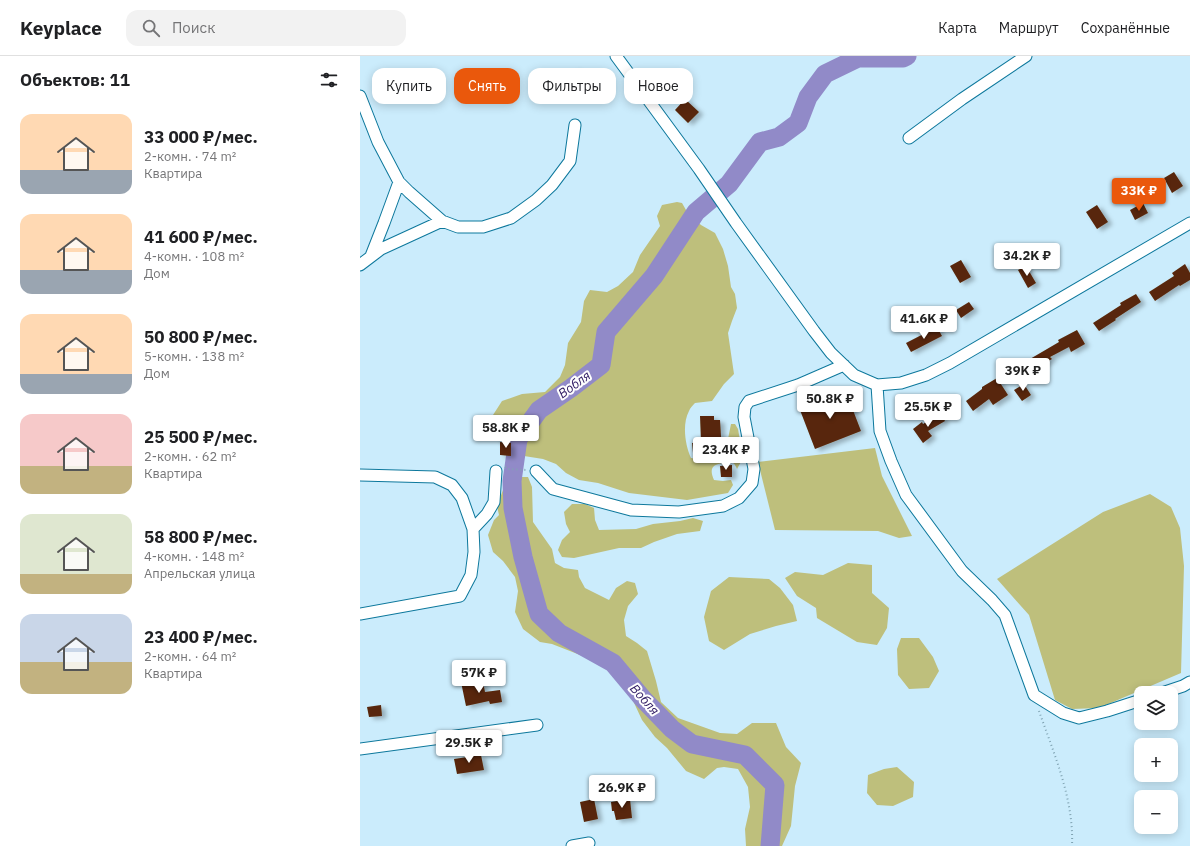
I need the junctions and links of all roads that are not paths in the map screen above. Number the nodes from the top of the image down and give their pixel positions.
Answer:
1 (616, 56) edge
2 (1026, 56) edge
3 (360, 96) edge
4 (574, 125) dead end
5 (909, 138) dead end
6 (399, 182) junction
7 (442, 221) junction
8 (1190, 223) edge
9 (370, 257) junction
10 (360, 264) edge
11 (844, 365) junction
12 (877, 385) junction
13 (530, 470) road end
14 (496, 471) dead end
15 (360, 475) edge
16 (473, 529) junction
17 (360, 614) edge
18 (1190, 682) edge
19 (1178, 688) edge
20 (1134, 702) edge
21 (537, 725) dead end
22 (360, 749) edge
23 (589, 844) dead end
24 (572, 846) edge

1 - 11 street
2 - 5 street
3 - 6 street
4 - 7 street
6 - 7 street
6 - 9 street
7 - 9 street
8 - 12 street
9 - 10 street
11 - 12 street
11 - 13 street
12 - 20 street
14 - 16 street
15 - 16 street
16 - 17 street
18 - 19 street
21 - 22 street
23 - 24 street

